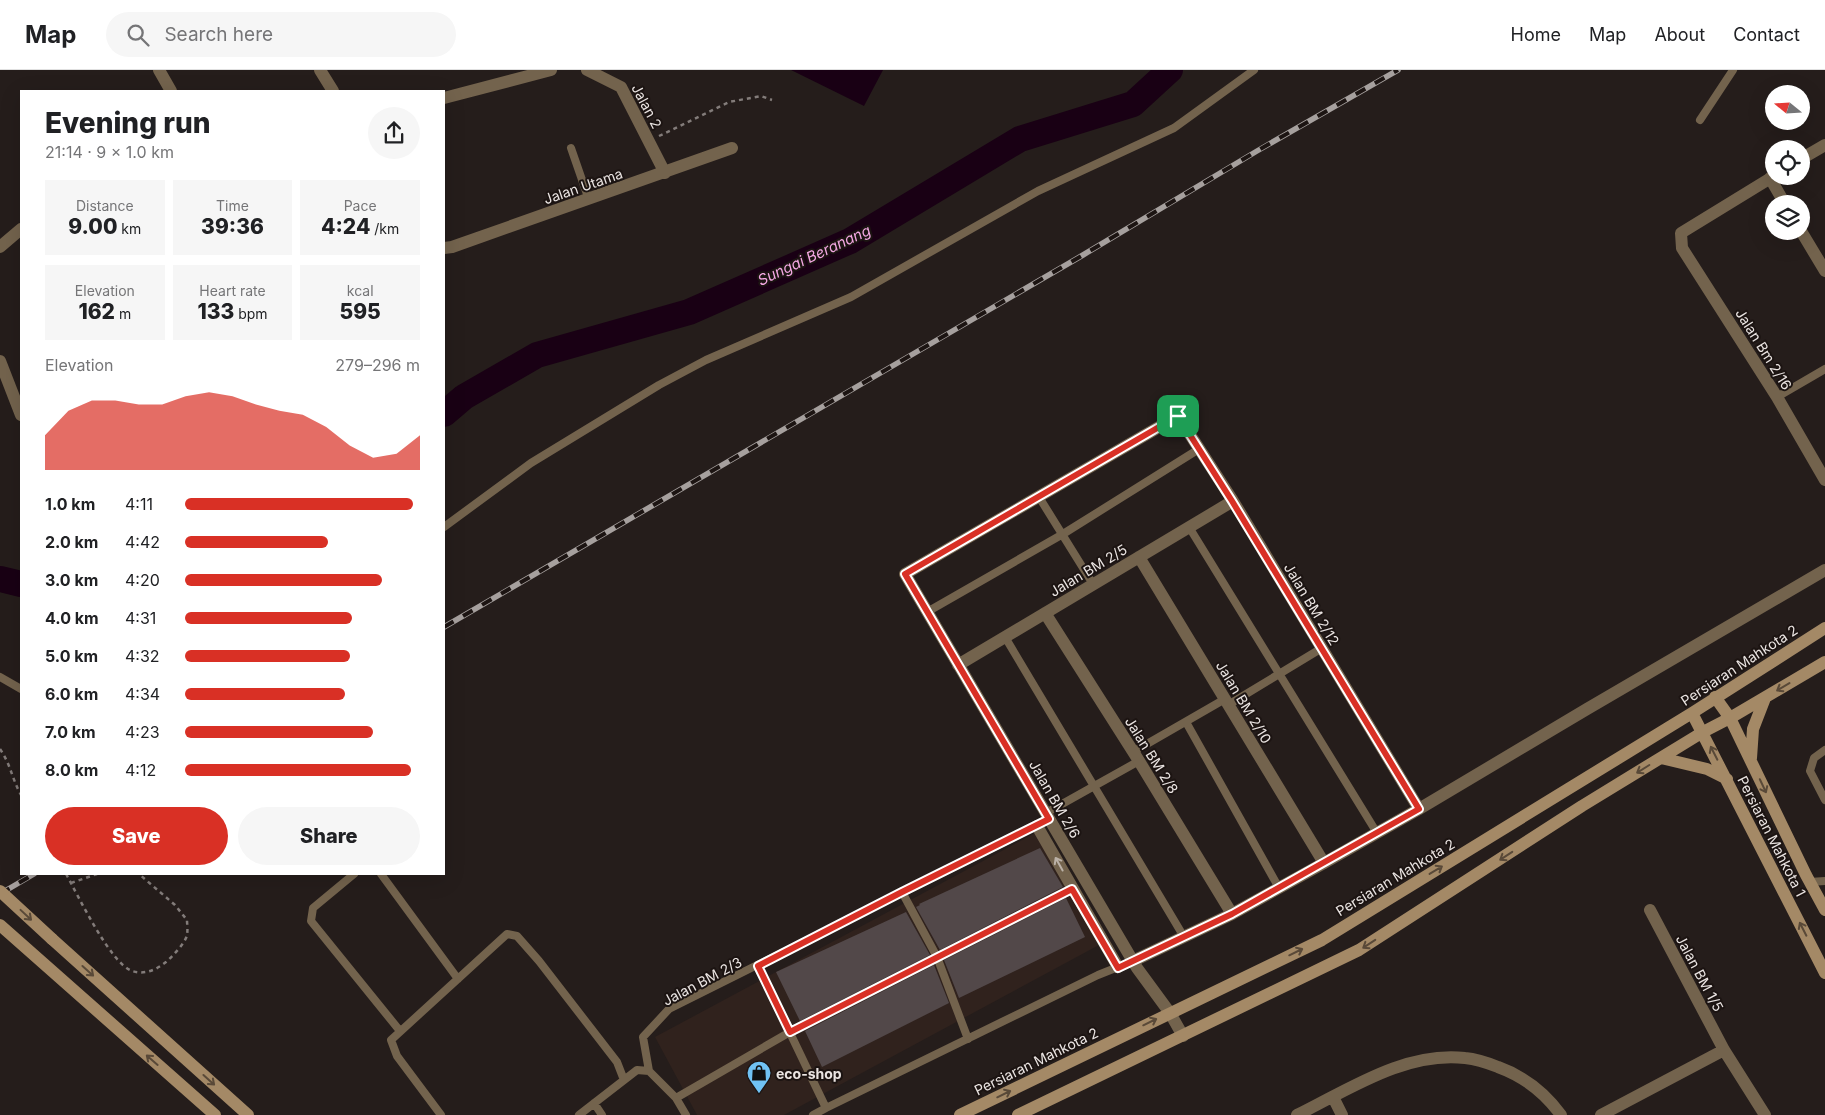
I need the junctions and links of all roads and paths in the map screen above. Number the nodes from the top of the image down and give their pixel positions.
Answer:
1 (159, 70) edge
2 (320, 70) edge
3 (551, 70) edge
4 (587, 70) edge
5 (1254, 70) edge
6 (1733, 70) edge
7 (170, 90) edge
8 (332, 90) edge
9 (445, 98) edge
10 (772, 100) dead end
11 (1700, 120) dead end
12 (649, 141) junction
13 (1825, 144) edge
14 (571, 148) dead end
15 (732, 148) dead end
16 (1810, 153) edge
17 (665, 173) junction
18 (1765, 181) edge
19 (588, 200) junction
20 (20, 230) edge
21 (1806, 240) edge
22 (0, 247) edge
23 (445, 248) edge
24 (1825, 271) edge
25 (0, 361) edge
26 (1825, 369) edge
27 (1777, 397) junction
28 (20, 412) edge
29 (1199, 449) junction
30 (1825, 480) edge
31 (1039, 496) junction
32 (1232, 501) junction
33 (445, 526) edge
34 (1189, 527) junction
35 (1063, 534) junction
36 (1139, 557) junction
37 (1825, 570) edge
38 (1093, 584) junction
39 (927, 612) junction
40 (1045, 613) junction
41 (1825, 628) edge
42 (1005, 637) junction
43 (1322, 648) junction
44 (1825, 662) edge
45 (958, 665) junction
46 (1280, 674) junction
47 (0, 677) edge
48 (20, 689) edge
49 (1715, 697) junction
50 (1765, 698) junction
51 (1227, 702) junction
52 (1692, 713) junction
53 (1730, 718) junction
54 (1186, 722) junction
55 (1703, 732) junction
56 (0, 749) edge
57 (1825, 750) edge
58 (1136, 756) junction
59 (1661, 758) junction
60 (1751, 759) junction
61 (1727, 779) junction
62 (1094, 786) junction
63 (20, 793) edge
64 (1825, 800) edge
65 (1419, 809) junction
66 (1048, 816) junction
67 (1037, 826) junction
68 (1377, 833) junction
69 (1324, 863) junction
70 (67, 875) edge
71 (94, 875) edge
72 (140, 875) edge
73 (353, 875) edge
74 (382, 875) edge
75 (1825, 881) edge
76 (1809, 882) junction
77 (71, 883) junction
78 (1279, 888) junction
79 (1072, 889) junction
80 (0, 891) edge
81 (902, 892) junction
82 (1650, 910) dead end
83 (1825, 910) edge
84 (1232, 914) junction
85 (0, 925) edge
86 (1184, 937) junction
87 (937, 957) junction
88 (1133, 961) junction
89 (758, 966) junction
90 (1118, 968) junction
91 (1825, 972) edge
92 (458, 979) junction
93 (1170, 1013) junction
94 (400, 1031) junction
95 (790, 1032) junction
96 (1183, 1036) junction
97 (968, 1039) junction
98 (1724, 1050) junction
99 (649, 1071) junction
100 (624, 1080) junction
101 (1333, 1097) junction
102 (676, 1098) junction
103 (594, 1103) junction
104 (826, 1108) junction
105 (215, 1115) edge
106 (248, 1115) edge
107 (441, 1115) edge
108 (578, 1115) edge
109 (602, 1115) edge
110 (686, 1115) edge
111 (813, 1115) edge
112 (960, 1115) edge
113 (1018, 1115) edge
114 (1297, 1115) edge
115 (1342, 1115) edge
116 (1561, 1115) edge
117 (1601, 1115) edge
118 (1765, 1115) edge

1 - 7 street
2 - 8 street
3 - 9 street
4 - 12 street, Jalan 2
5 - 33 lane
6 - 11 lane
10 - 12 path
12 - 17 street, Jalan 2
13 - 16 street
14 - 19 lane
15 - 17 street, Jalan Utama
17 - 19 street, Jalan Utama
18 - 27 street, Jalan Bm 2/16
19 - 23 street, Jalan Utama
20 - 22 street
21 - 24 street
25 - 28 street
26 - 27 lane
27 - 30 street, Jalan Bm 2/16
29 - 31 street, Jalan BM 2/12
29 - 32 street, Jalan BM 2/12
29 - 35 lane
31 - 35 lane
31 - 39 street, Jalan BM 2/6
32 - 34 street, Jalan BM 2/5
32 - 43 street, Jalan BM 2/12
34 - 36 street, Jalan BM 2/5
34 - 46 lane
35 - 38 lane
35 - 39 lane
36 - 38 street, Jalan BM 2/5
36 - 51 street, Jalan BM 2/10
37 - 65 street
38 - 40 street, Jalan BM 2/5
39 - 45 street, Jalan BM 2/6
40 - 42 street, Jalan BM 2/5
40 - 58 street, Jalan BM 2/8
41 - 49 main road, Persiaran Mahkota 2
42 - 45 street, Jalan BM 2/5
42 - 62 lane
43 - 46 lane, Jalan BM 2/3
43 - 65 street, Jalan BM 2/12
44 -> 50 main road
45 - 66 street, Jalan BM 2/6
46 - 51 lane, Jalan BM 2/3
46 - 68 lane
47 - 48 lane
49 - 52 main road, Persiaran Mahkota 2
49 - 53 main road, Persiaran Mahkota 1
50 - 53 main road
50 - 60 main road
51 - 54 lane, Jalan BM 2/3
51 - 69 street, Jalan BM 2/10
52 - 55 main road, Persiaran Mahkota 1
93 -> 52 main road, Persiaran Mahkota 2
53 - 55 main road
53 - 60 main road, Persiaran Mahkota 1
54 - 58 lane, Jalan BM 2/3
54 - 78 lane
55 - 59 main road
61 -> 55 main road, Persiaran Mahkota 1
56 - 63 path
57 - 64 lane
58 - 62 lane, Jalan BM 2/3
58 - 84 street, Jalan BM 2/8
59 - 61 main road
59 -> 96 main road
60 -> 76 main road, Persiaran Mahkota 1
91 -> 61 main road, Persiaran Mahkota 1
62 - 66 lane, Jalan BM 2/3
62 - 86 lane
65 - 68 street
66 - 67 lane, Jalan BM 2/3
66 - 88 street, Jalan BM 2/6
79 -> 67 street
67 - 81 lane, Jalan BM 2/3
68 - 69 street
69 - 78 street
70 - 77 path
71 - 77 path
72 - 77 path
73 - 94 lane
74 - 92 lane
75 - 76 lane
76 - 83 main road, Persiaran Mahkota 1
78 - 84 street
79 - 87 lane
79 - 90 street
80 -> 106 main road, bridge
81 - 87 lane
81 - 89 lane, Jalan BM 2/3
82 - 98 street, Jalan BM 1/5
84 - 86 street
105 -> 85 main road
86 - 88 street
87 - 95 lane
87 - 97 lane
88 - 90 lane
88 - 93 street, Jalan BM 2/6
89 - 95 lane
89 - 99 lane, Jalan BM 2/3
90 - 97 lane
92 - 94 lane
92 - 100 lane
93 - 96 street, Jalan BM 2/6
112 -> 93 main road, Persiaran Mahkota 2
94 - 107 lane
95 - 102 lane
95 - 104 lane
96 - 113 main road
97 - 104 lane
98 - 117 street
98 - 118 street, Jalan BM 1/5
99 - 100 lane
99 - 102 lane
100 - 103 lane
101 - 114 street
101 - 115 street
101 - 116 street
102 - 110 lane
103 - 108 lane
103 - 109 lane
104 - 111 lane

